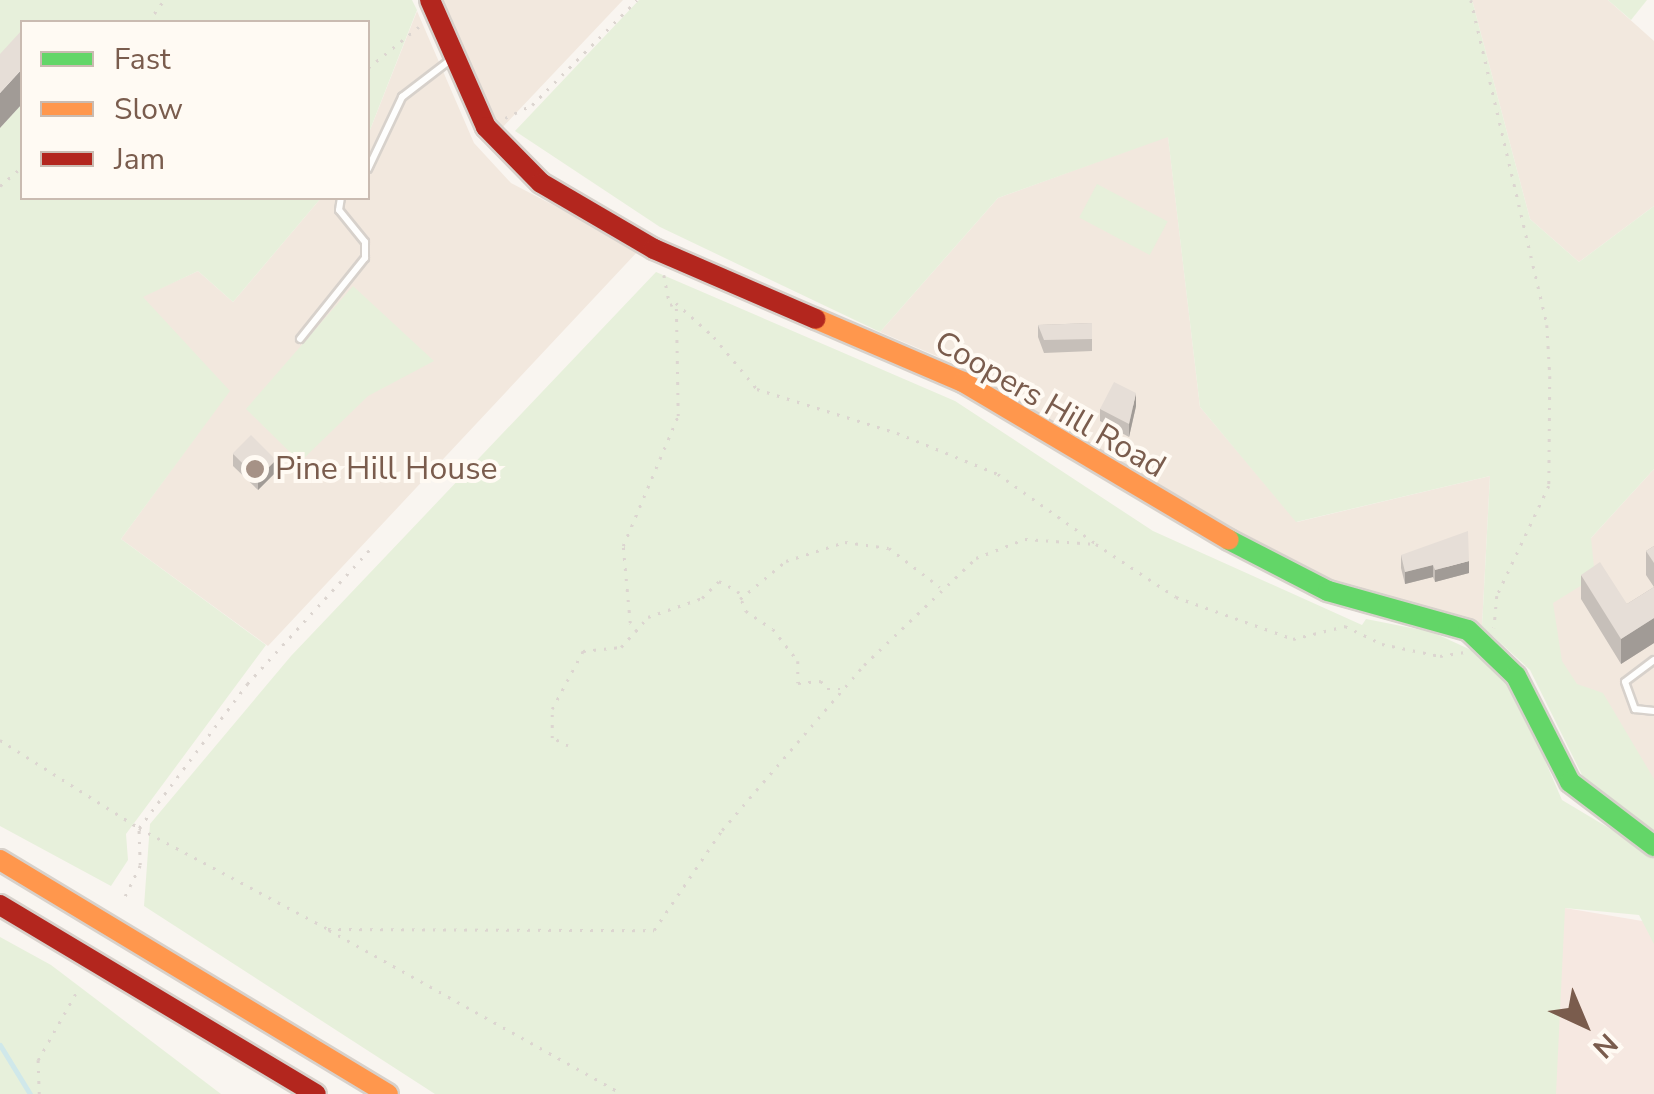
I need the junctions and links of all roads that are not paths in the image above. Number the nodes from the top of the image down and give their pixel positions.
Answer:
1 (433, 7) edge
2 (455, 56) junction
3 (370, 165) edge
4 (341, 200) edge
5 (300, 339) dead end
6 (1654, 660) edge
7 (1654, 711) edge
8 (1654, 846) edge
9 (0, 860) edge
10 (0, 905) edge
11 (316, 1094) edge
12 (388, 1094) edge

1 - 2 main road, Coopers Hill Road
2 - 3 lane
2 - 8 main road, Coopers Hill Road
4 - 5 lane
6 - 7 lane
9 - 12 main road
10 - 11 main road

